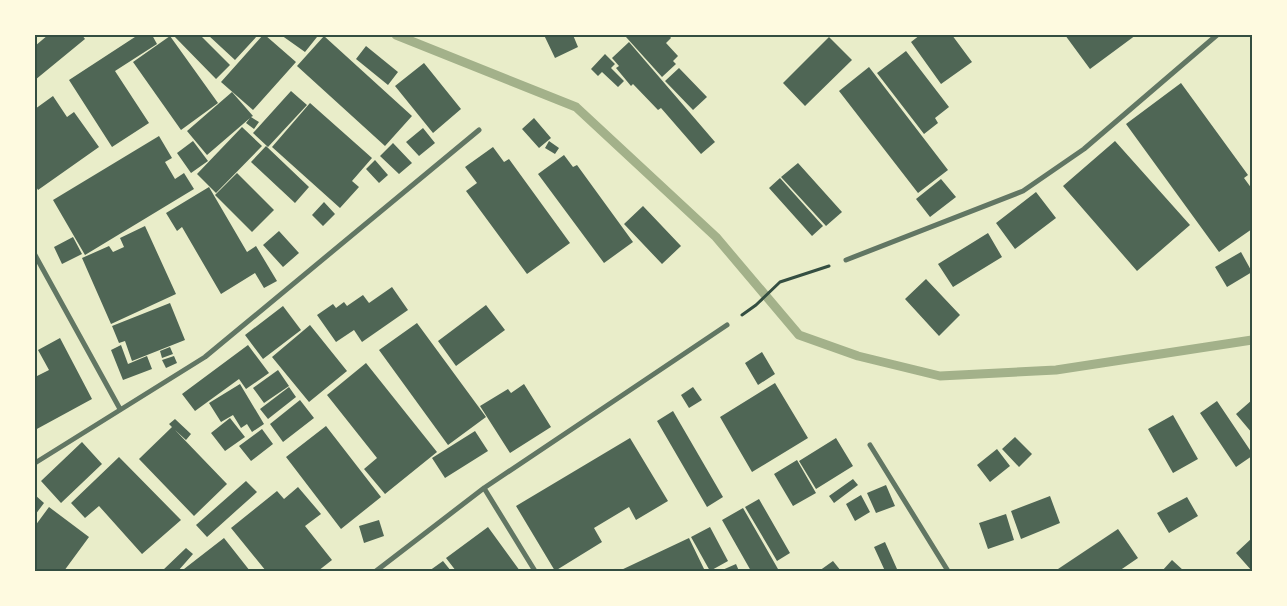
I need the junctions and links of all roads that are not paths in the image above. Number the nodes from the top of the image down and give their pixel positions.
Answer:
1 (1217, 35) edge
2 (479, 130) dead end
3 (35, 255) edge
4 (846, 260) road end
5 (727, 325) dead end
6 (120, 409) junction
7 (870, 445) dead end
8 (35, 463) edge
9 (484, 488) junction
10 (376, 571) edge
11 (535, 571) edge
12 (948, 571) edge

1 - 4 street
2 - 6 street
3 - 6 street
5 - 9 street
6 - 8 street
7 - 12 street
9 - 10 street
9 - 11 street

